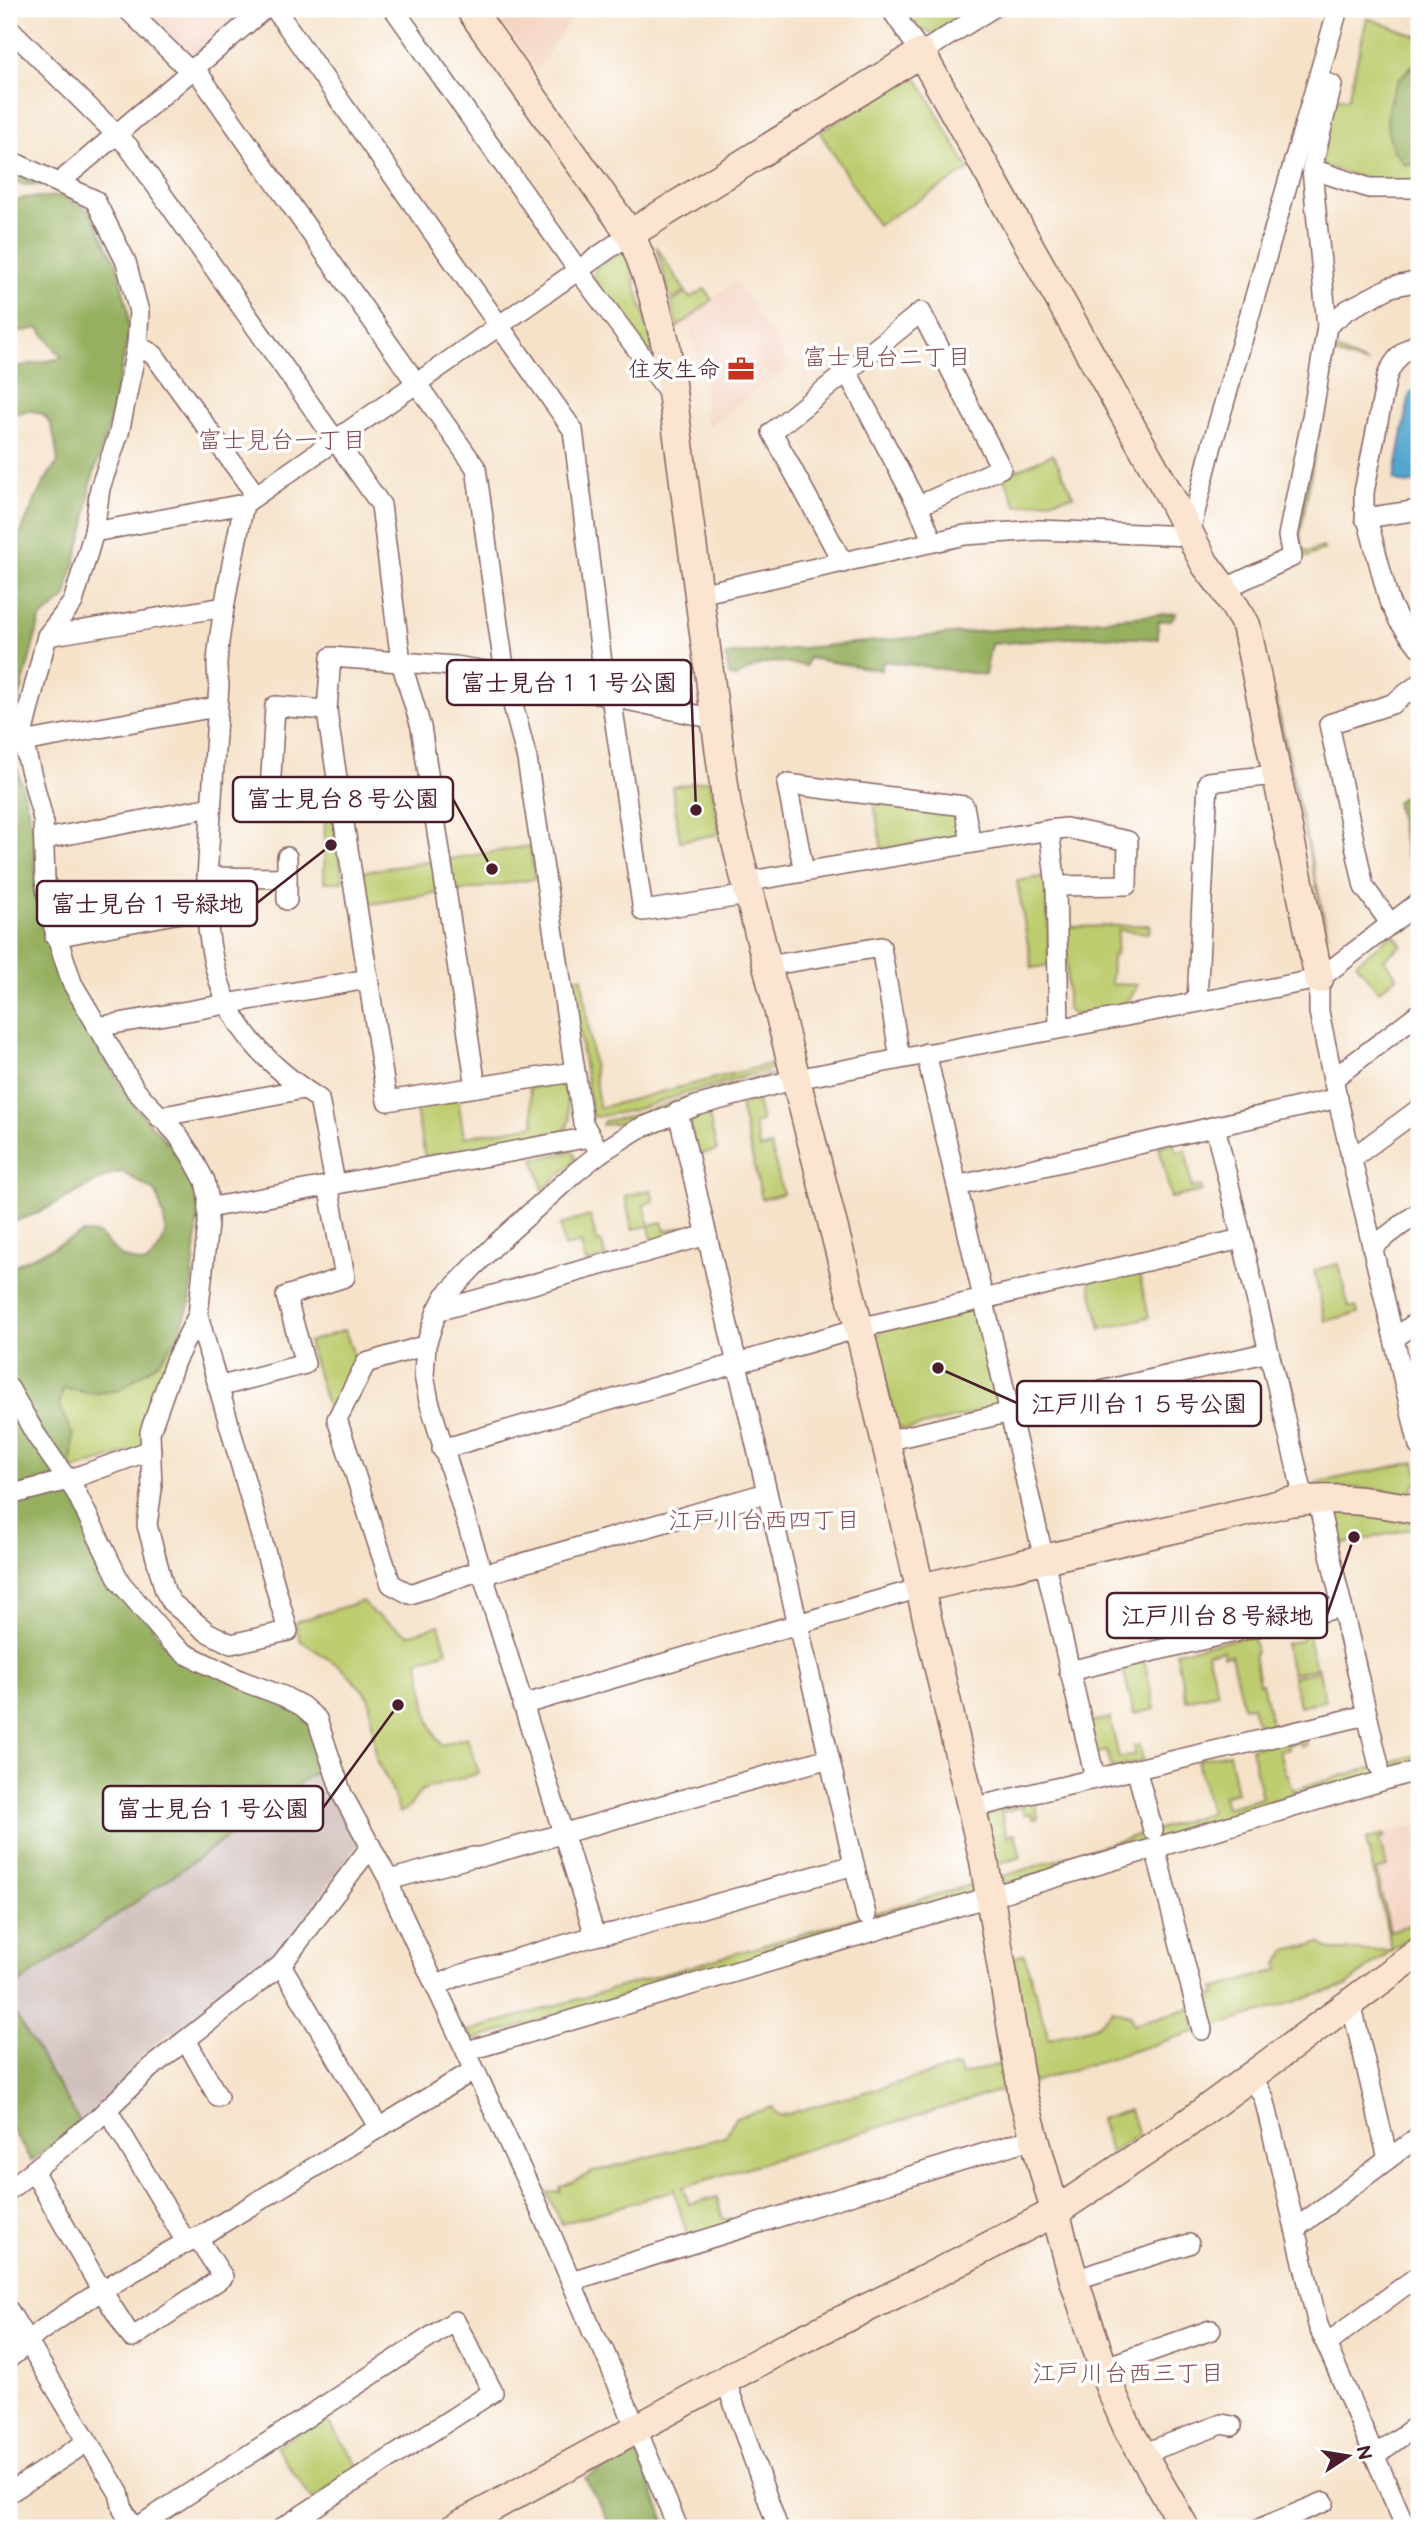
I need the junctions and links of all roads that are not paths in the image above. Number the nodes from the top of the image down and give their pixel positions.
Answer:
1 (127, 9) edge
2 (264, 9) edge
3 (275, 9) edge
4 (394, 9) edge
5 (470, 9) edge
6 (891, 9) edge
7 (991, 9) edge
8 (1338, 9) edge
9 (9, 28) edge
10 (921, 53) junction
11 (192, 69) junction
12 (1318, 80) junction
13 (116, 135) junction
14 (9, 160) edge
15 (1312, 169) junction
16 (60, 182) junction
17 (1419, 188) edge
18 (630, 234) junction
19 (578, 270) junction
20 (1419, 281) edge
21 (500, 324) junction
22 (1327, 326) junction
23 (1419, 344) edge
24 (137, 345) junction
25 (847, 372) junction
26 (416, 383) junction
27 (671, 396) junction
28 (336, 439) junction
29 (250, 500) junction
30 (918, 506) junction
31 (1419, 510) edge
32 (1365, 518) junction
33 (94, 531) junction
34 (1189, 536) junction
35 (933, 542) junction
36 (843, 563) junction
37 (1224, 589) junction
38 (699, 594) junction
39 (224, 607) junction
40 (47, 636) junction
41 (1419, 647) edge
42 (401, 662) junction
43 (505, 674) junction
44 (1419, 684) edge
45 (609, 695) junction
46 (216, 707) junction
47 (327, 710) junction
48 (715, 719) junction
49 (23, 743) junction
50 (1276, 775) junction
51 (340, 796) junction
52 (211, 807) junction
53 (1049, 830) junction
54 (45, 839) junction
55 (971, 843) junction
56 (287, 857) dead end
57 (804, 872) junction
58 (207, 877) junction
59 (287, 878) junction
60 (1056, 886) junction
61 (747, 889) junction
62 (287, 900) dead end
63 (1419, 902) edge
64 (206, 908) junction
65 (1391, 924) junction
66 (55, 937) junction
67 (767, 966) junction
68 (368, 979) junction
69 (1319, 979) junction
70 (1197, 1002) junction
71 (227, 1003) junction
72 (1419, 1013) edge
73 (97, 1027) junction
74 (1059, 1028) junction
75 (926, 1053) junction
76 (900, 1058) junction
77 (574, 1072) junction
78 (796, 1079) junction
79 (476, 1087) junction
80 (1336, 1088) junction
81 (303, 1089) junction
82 (1419, 1109) edge
83 (678, 1112) junction
84 (159, 1117) junction
85 (1215, 1126) junction
86 (595, 1145) junction
87 (1351, 1159) junction
88 (331, 1184) junction
89 (957, 1186) junction
90 (208, 1208) junction
91 (1419, 1212) edge
92 (707, 1235) junction
93 (1241, 1238) junction
94 (1372, 1247) junction
95 (982, 1300) junction
96 (437, 1311) junction
97 (198, 1315) junction
98 (1419, 1320) edge
99 (859, 1328) junction
100 (1394, 1339) junction
101 (426, 1345) junction
102 (1269, 1352) junction
103 (737, 1363) junction
104 (218, 1387) junction
105 (9, 1388) edge
106 (1009, 1412) junction
107 (886, 1441) junction
108 (1419, 1446) edge
109 (442, 1449) junction
110 (151, 1450) junction
111 (68, 1480) junction
112 (766, 1493) junction
113 (9, 1495) edge
114 (1311, 1499) junction
115 (1419, 1510) edge
116 (1044, 1558) junction
117 (160, 1572) junction
118 (482, 1573) junction
119 (920, 1588) junction
120 (132, 1596) junction
121 (1342, 1607) junction
122 (798, 1624) junction
123 (1069, 1671) junction
124 (522, 1705) junction
125 (1367, 1715) junction
126 (829, 1758) junction
127 (1379, 1766) dead end
128 (1136, 1769) junction
129 (1419, 1770) edge
130 (1095, 1778) junction
131 (971, 1808) junction
132 (563, 1834) junction
133 (1154, 1839) junction
134 (371, 1846) junction
135 (854, 1865) junction
136 (389, 1880) junction
137 (991, 1896) junction
138 (866, 1915) dead end
139 (595, 1936) junction
140 (1419, 1952) edge
141 (281, 1965) junction
142 (436, 1986) junction
143 (1351, 2003) junction
144 (1202, 2030) dead end
145 (186, 2040) junction
146 (471, 2060) junction
147 (1252, 2076) junction
148 (218, 2096) dead end
149 (107, 2109) junction
150 (379, 2128) junction
151 (1419, 2136) edge
152 (1034, 2138) junction
153 (1388, 2159) junction
154 (33, 2171) junction
155 (9, 2190) edge
156 (1055, 2212) junction
157 (1295, 2230) junction
158 (192, 2240) junction
159 (1189, 2244) dead end
160 (1419, 2275) edge
161 (1074, 2280) junction
162 (571, 2281) junction
163 (102, 2291) junction
164 (9, 2311) edge
165 (1211, 2330) dead end
166 (28, 2343) junction
167 (1326, 2344) junction
168 (9, 2358) edge
169 (1103, 2368) junction
170 (725, 2379) junction
171 (1419, 2424) edge
172 (1232, 2426) dead end
173 (637, 2428) junction
174 (87, 2442) junction
175 (1142, 2454) junction
176 (1374, 2456) junction
177 (9, 2493) edge
178 (1324, 2502) dead end
179 (135, 2528) edge
180 (282, 2528) edge
181 (454, 2528) edge
182 (678, 2528) edge
183 (778, 2528) edge
184 (1185, 2528) edge
185 (1261, 2528) edge
186 (1406, 2528) edge

1 - 11 street
2 - 11 street
3 - 21 street
4 - 19 street
5 - 18 street
6 - 10 street
7 - 10 street
8 - 12 street
9 - 13 street
10 - 18 street
10 - 34 street
11 - 13 street
11 - 26 street
12 - 15 street
12 - 34 street
13 - 16 street
13 - 28 street
14 - 16 street
15 - 17 street
15 - 22 street
16 - 24 street
18 - 19 street
18 - 27 street
19 - 21 street
19 - 27 street
20 - 22 street
21 - 26 street
21 - 45 street
22 - 37 street
23 - 32 street
24 - 29 street
24 - 33 street
25 - 30 street
25 - 30 street
25 - 36 street
26 - 28 street
26 - 43 street
27 - 38 street
28 - 29 street
28 - 42 street
29 - 33 street
29 - 39 street
30 - 35 street
31 - 32 street
32 - 41 street
33 - 40 street
34 - 35 street
34 - 37 street
35 - 36 street
36 - 38 street
37 - 50 street
38 - 48 street
39 - 40 street
39 - 46 street
40 - 49 street
42 - 43 street
42 - 47 street
42 - 79 street
43 - 45 street
43 - 77 street
44 - 65 street
45 - 48 street
45 - 61 street
46 - 49 street
46 - 52 street
47 - 51 street
47 - 51 street
48 - 61 street
49 - 54 street
50 - 69 street
50 - 70 street
51 - 68 street
52 - 54 street
52 - 58 street
53 - 55 street
53 - 60 street
53 - 60 street
54 - 66 street
55 - 57 street
55 - 57 street
56 - 59 street
57 - 61 street
58 - 59 street
58 - 64 street
59 - 62 street
60 - 74 street
61 - 67 street
63 - 65 street
64 - 66 street
64 - 71 street
65 - 69 street
66 - 73 street
67 - 76 street
67 - 78 street
68 - 71 street
68 - 79 street
69 - 70 street
69 - 80 street
70 - 74 street
71 - 73 street
71 - 81 street
72 - 80 street
73 - 84 street
74 - 75 street
75 - 76 street
75 - 89 street
76 - 78 street
77 - 79 street
77 - 86 street
78 - 83 street
78 - 99 street
80 - 85 street
80 - 87 street
81 - 84 street
81 - 88 street
82 - 87 street
83 - 86 street
83 - 92 street
84 - 90 street
85 - 89 street
85 - 93 street
86 - 88 street
86 - 96 street
87 - 94 street
88 - 90 street
88 - 104 street
89 - 95 street
90 - 97 street
91 - 94 street
92 - 96 street
92 - 103 street
93 - 95 street
93 - 102 street
94 - 100 street
95 - 99 street
95 - 106 street
96 - 101 street
97 - 104 street
97 - 110 street
98 - 100 street
99 - 103 street
99 - 107 street
100 - 108 street
101 - 109 street
101 - 118 street
102 - 106 street
102 - 114 street
103 - 109 street
103 - 112 street
104 - 117 street
105 - 111 street
106 - 107 street
106 - 116 street
107 - 119 street
109 - 118 street
110 - 111 street
110 - 117 street
111 - 113 street
111 - 120 street
112 - 118 street
112 - 122 street
114 - 115 street
114 - 116 street
114 - 121 street
116 - 119 street
116 - 123 street
117 - 120 street
118 - 124 street
119 - 122 street
119 - 131 street
120 - 134 street
121 - 123 street
121 - 125 street
122 - 124 street
122 - 126 street
123 - 130 street
124 - 132 street
125 - 127 street
125 - 128 street
126 - 132 street
126 - 135 street
128 - 130 street
128 - 133 street
129 - 133 street
130 - 131 street
131 - 137 street
132 - 136 street
132 - 139 street
133 - 137 street
133 - 144 street
134 - 136 street
134 - 141 street
135 - 138 street
135 - 139 street
136 - 142 street
137 - 146 street
137 - 152 street
139 - 142 street
140 - 143 street
141 - 145 street
141 - 150 street
142 - 146 street
143 - 147 street
143 - 153 street
145 - 148 street
145 - 149 street
146 - 150 street
146 - 162 street
147 - 156 street
147 - 157 street
149 - 154 street
149 - 158 street
150 - 158 street
151 - 153 street
152 - 156 street
152 - 162 street
153 - 157 street
154 - 155 street
154 - 163 street
156 - 161 street
156 - 170 street
157 - 167 street
158 - 163 street
158 - 163 street
159 - 161 street
160 - 167 street
161 - 169 street
162 - 173 street
163 - 166 street
164 - 166 street
165 - 169 street
166 - 168 street
166 - 174 street
167 - 176 street
169 - 175 street
170 - 173 street
170 - 183 street
171 - 176 street
172 - 175 street
173 - 181 street
173 - 182 street
174 - 177 street
174 - 179 street
175 - 184 street
176 - 186 street
178 - 185 street
179 - 180 street

